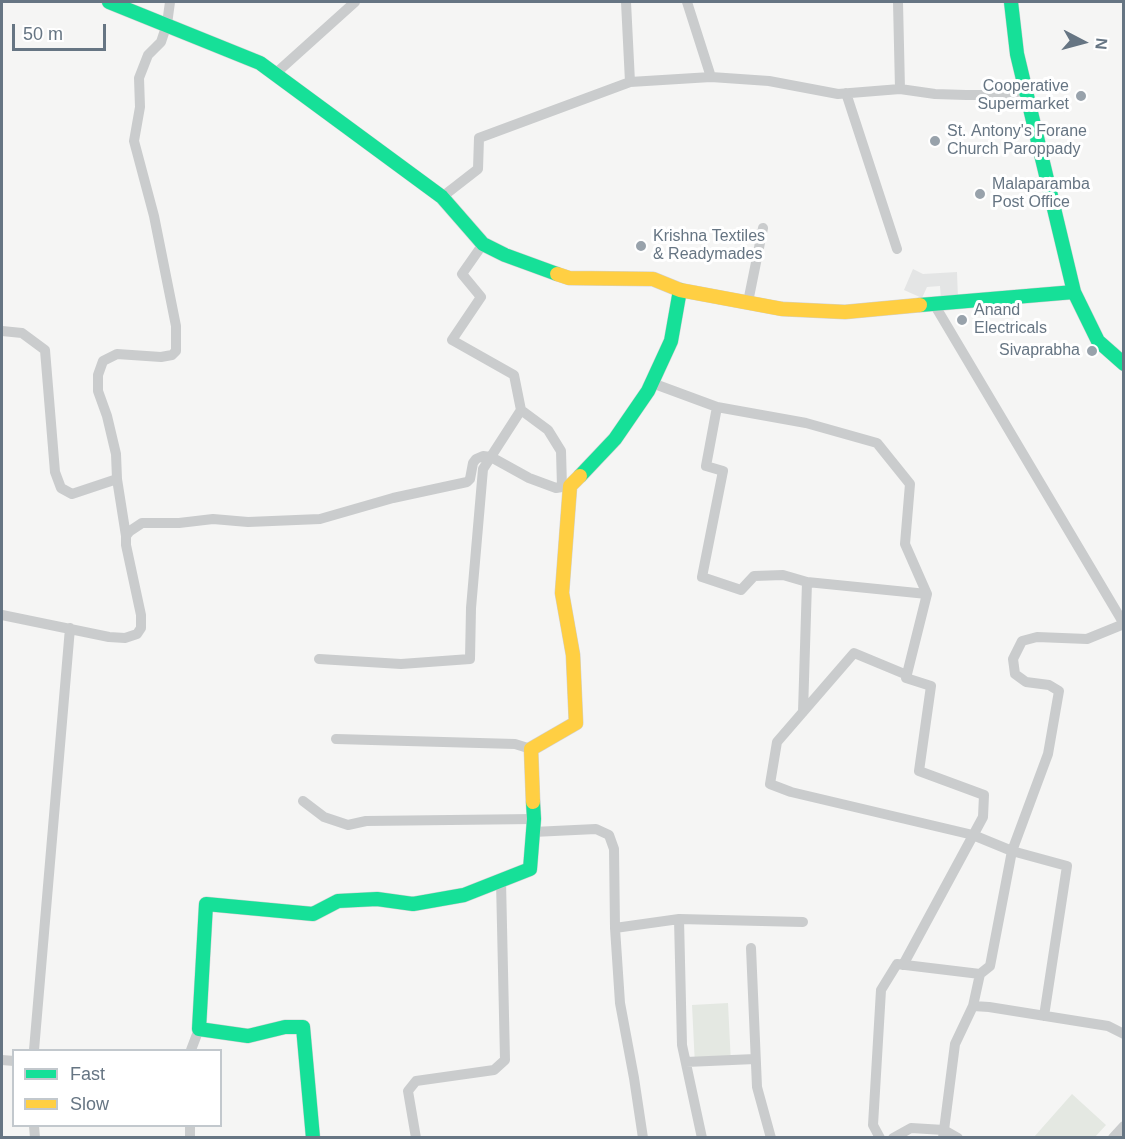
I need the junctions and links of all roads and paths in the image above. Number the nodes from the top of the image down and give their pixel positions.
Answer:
1 (109, 2) edge
2 (170, 2) edge
3 (355, 2) edge
4 (626, 2) edge
5 (687, 2) edge
6 (898, 2) edge
7 (1011, 2) edge
8 (168, 24) junction
9 (275, 74) junction
10 (711, 77) junction
11 (630, 82) junction
12 (900, 89) junction
13 (1026, 90) junction
14 (846, 93) junction
15 (442, 196) junction
16 (763, 228) dead end
17 (483, 244) junction
18 (897, 249) dead end
19 (680, 290) junction
20 (1074, 292) junction
21 (748, 302) junction
22 (934, 304) junction
23 (2, 332) edge
24 (1124, 364) edge
25 (651, 383) junction
26 (717, 407) junction
27 (521, 410) junction
28 (490, 457) junction
29 (117, 479) junction
30 (566, 486) junction
31 (126, 536) junction
32 (807, 582) junction
33 (927, 594) junction
34 (2, 615) edge
35 (69, 628) junction
36 (319, 659) dead end
37 (907, 675) junction
38 (803, 712) junction
39 (336, 740) dead end
40 (531, 749) junction
41 (303, 801) dead end
42 (533, 826) junction
43 (974, 835) junction
44 (1012, 851) junction
45 (501, 881) junction
46 (679, 919) junction
47 (803, 922) dead end
48 (615, 928) junction
49 (751, 948) dead end
50 (903, 964) junction
51 (980, 974) junction
52 (973, 1006) junction
53 (1044, 1016) junction
54 (199, 1029) junction
55 (1124, 1034) edge
56 (34, 1049) edge
57 (190, 1049) edge
58 (755, 1059) junction
59 (686, 1062) junction
60 (1124, 1126) edge
61 (943, 1134) edge
62 (313, 1137) edge
63 (416, 1137) edge
64 (643, 1137) edge
65 (702, 1137) edge
66 (771, 1137) edge
67 (880, 1137) edge
68 (894, 1137) edge
69 (958, 1137) edge
70 (1113, 1137) edge

1 - 8 main road
2 - 8 street
3 - 9 street
4 - 11 street
5 - 10 street
6 - 12 street
7 - 13 main road
8 - 9 main road
8 - 29 street
9 - 15 main road
10 - 11 street
10 - 14 street
11 - 15 street
12 - 13 street
12 - 14 street
13 - 20 main road
14 - 18 street
15 - 17 main road
16 - 21 street
17 - 19 main road
17 - 27 street
19 - 21 main road
19 - 25 main road
20 - 22 main road
20 - 24 main road
21 - 22 main road
22 - 44 street
23 - 29 street
25 - 26 street
25 - 30 main road
26 - 32 street
26 - 33 street
27 - 28 street
27 - 30 street
28 - 30 street
28 - 31 street
28 - 36 street
29 - 31 street
30 - 40 main road
31 - 35 street
32 - 33 street
32 - 38 street
33 - 37 street
34 - 35 street
35 - 56 street
37 - 38 street
37 - 43 street
38 - 43 street
39 - 40 street
40 - 42 main road
41 - 42 street
42 - 45 main road
42 - 48 street
43 - 44 street
43 - 50 street
44 - 51 street
44 - 53 street
45 - 54 main road
45 - 63 street
46 - 47 street
46 - 48 street
46 - 59 street
48 - 64 street
49 - 58 street
50 - 51 street
50 - 67 street
51 - 52 street
52 - 53 street
52 - 61 street
53 - 55 street
54 - 57 street
54 - 62 main road
58 - 59 street
58 - 66 street
59 - 65 street
60 - 70 street
61 - 68 street
61 - 69 street

